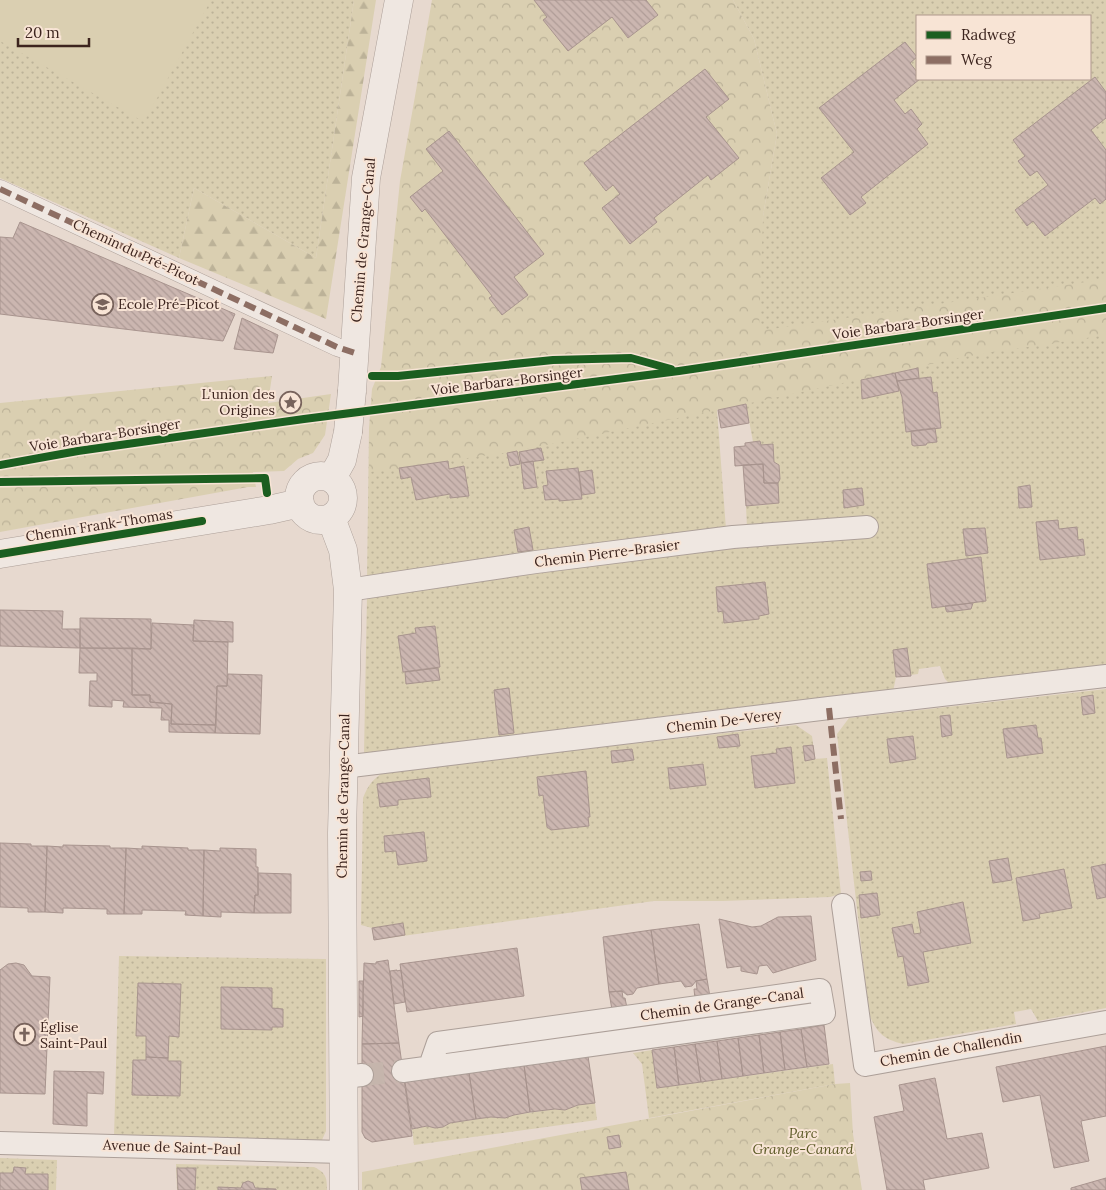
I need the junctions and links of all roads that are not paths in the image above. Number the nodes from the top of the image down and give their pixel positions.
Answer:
1 (399, 0) edge
2 (0, 189) edge
3 (355, 352) junction
4 (332, 478) junction
5 (300, 503) junction
6 (331, 518) junction
7 (867, 527) dead end
8 (0, 554) edge
9 (348, 590) junction
10 (1106, 676) edge
11 (343, 767) junction
12 (843, 905) dead end
13 (1106, 1022) edge
14 (430, 1066) junction
15 (403, 1071) tunnel mouth
16 (0, 1142) edge
17 (343, 1152) junction
18 (344, 1190) edge

1 - 3 street, Chemin de Grange-Canal
2 - 3 street, Chemin du Pré-Picot
3 - 4 street, Chemin de Grange-Canal, bridge
4 - 5 street
4 - 6 street
5 - 6 street
5 - 8 street, Chemin Frank-Thomas
6 - 9 street, Chemin de Grange-Canal
7 - 9 street, Chemin Pierre-Brasier
9 - 11 street, Chemin de Grange-Canal
10 - 11 street, Chemin De-Verey
11 - 17 street, Chemin de Grange-Canal
12 - 13 street, Chemin de Challendin
14 - 14 street, Chemin de Grange-Canal
14 - 15 street, Chemin de Grange-Canal
16 - 17 street, Avenue de Saint-Paul
17 - 18 street, Chemin de Grange-Canal

